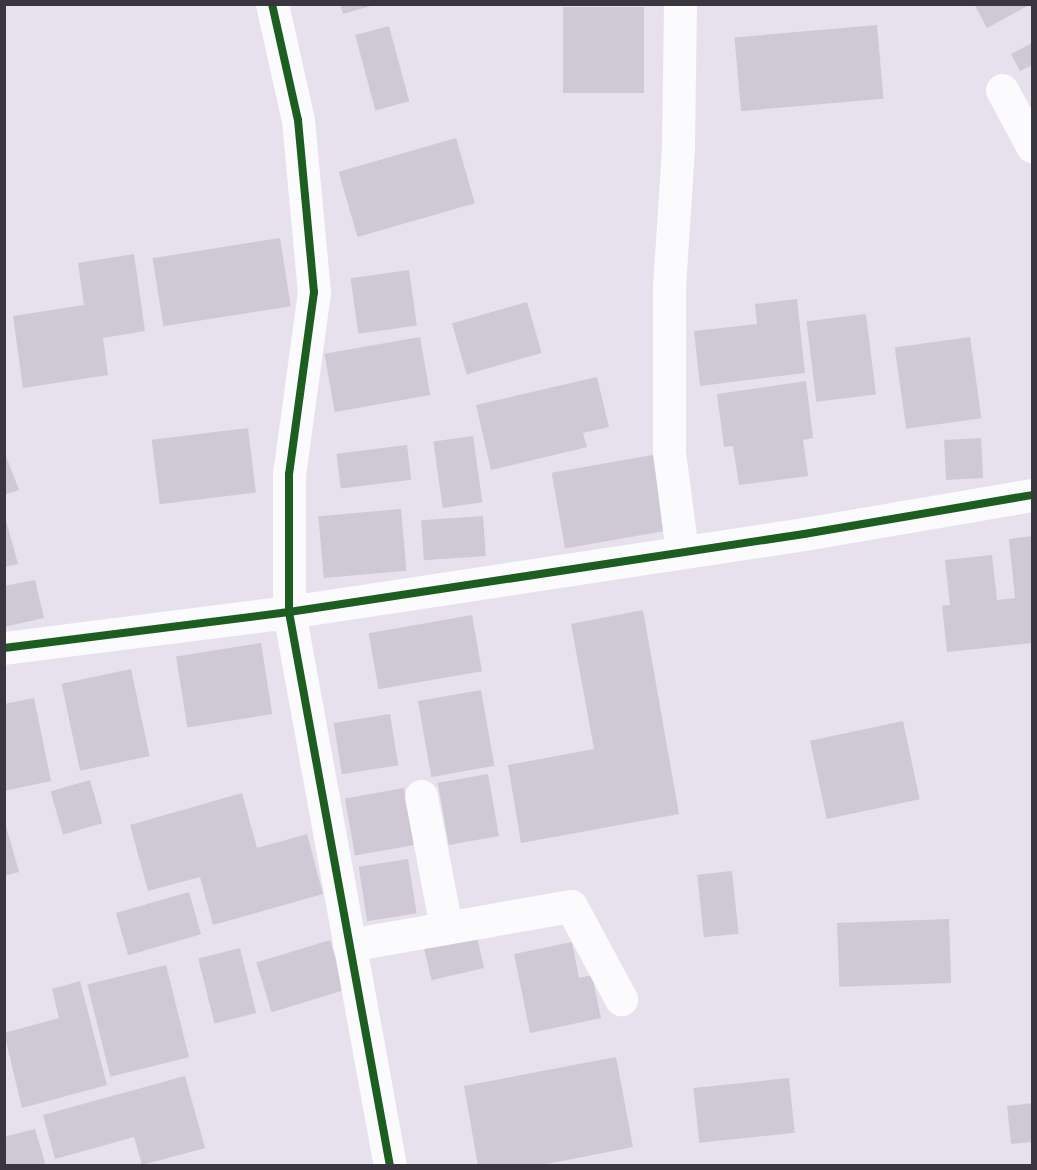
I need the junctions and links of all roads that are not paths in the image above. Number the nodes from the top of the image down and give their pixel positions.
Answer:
1 (272, 4) edge
2 (680, 4) edge
3 (1002, 90) dead end
4 (1032, 146) edge
5 (1032, 495) edge
6 (682, 552) junction
7 (289, 612) junction
8 (4, 648) edge
9 (421, 796) dead end
10 (446, 927) junction
11 (349, 945) junction
12 (621, 999) dead end
13 (390, 1166) edge

1 - 7 street
2 - 6 street
3 - 4 street
5 - 6 street
6 - 7 street
7 - 8 street
7 - 11 street
9 - 10 street
10 - 11 street
10 - 12 street
11 - 13 street

